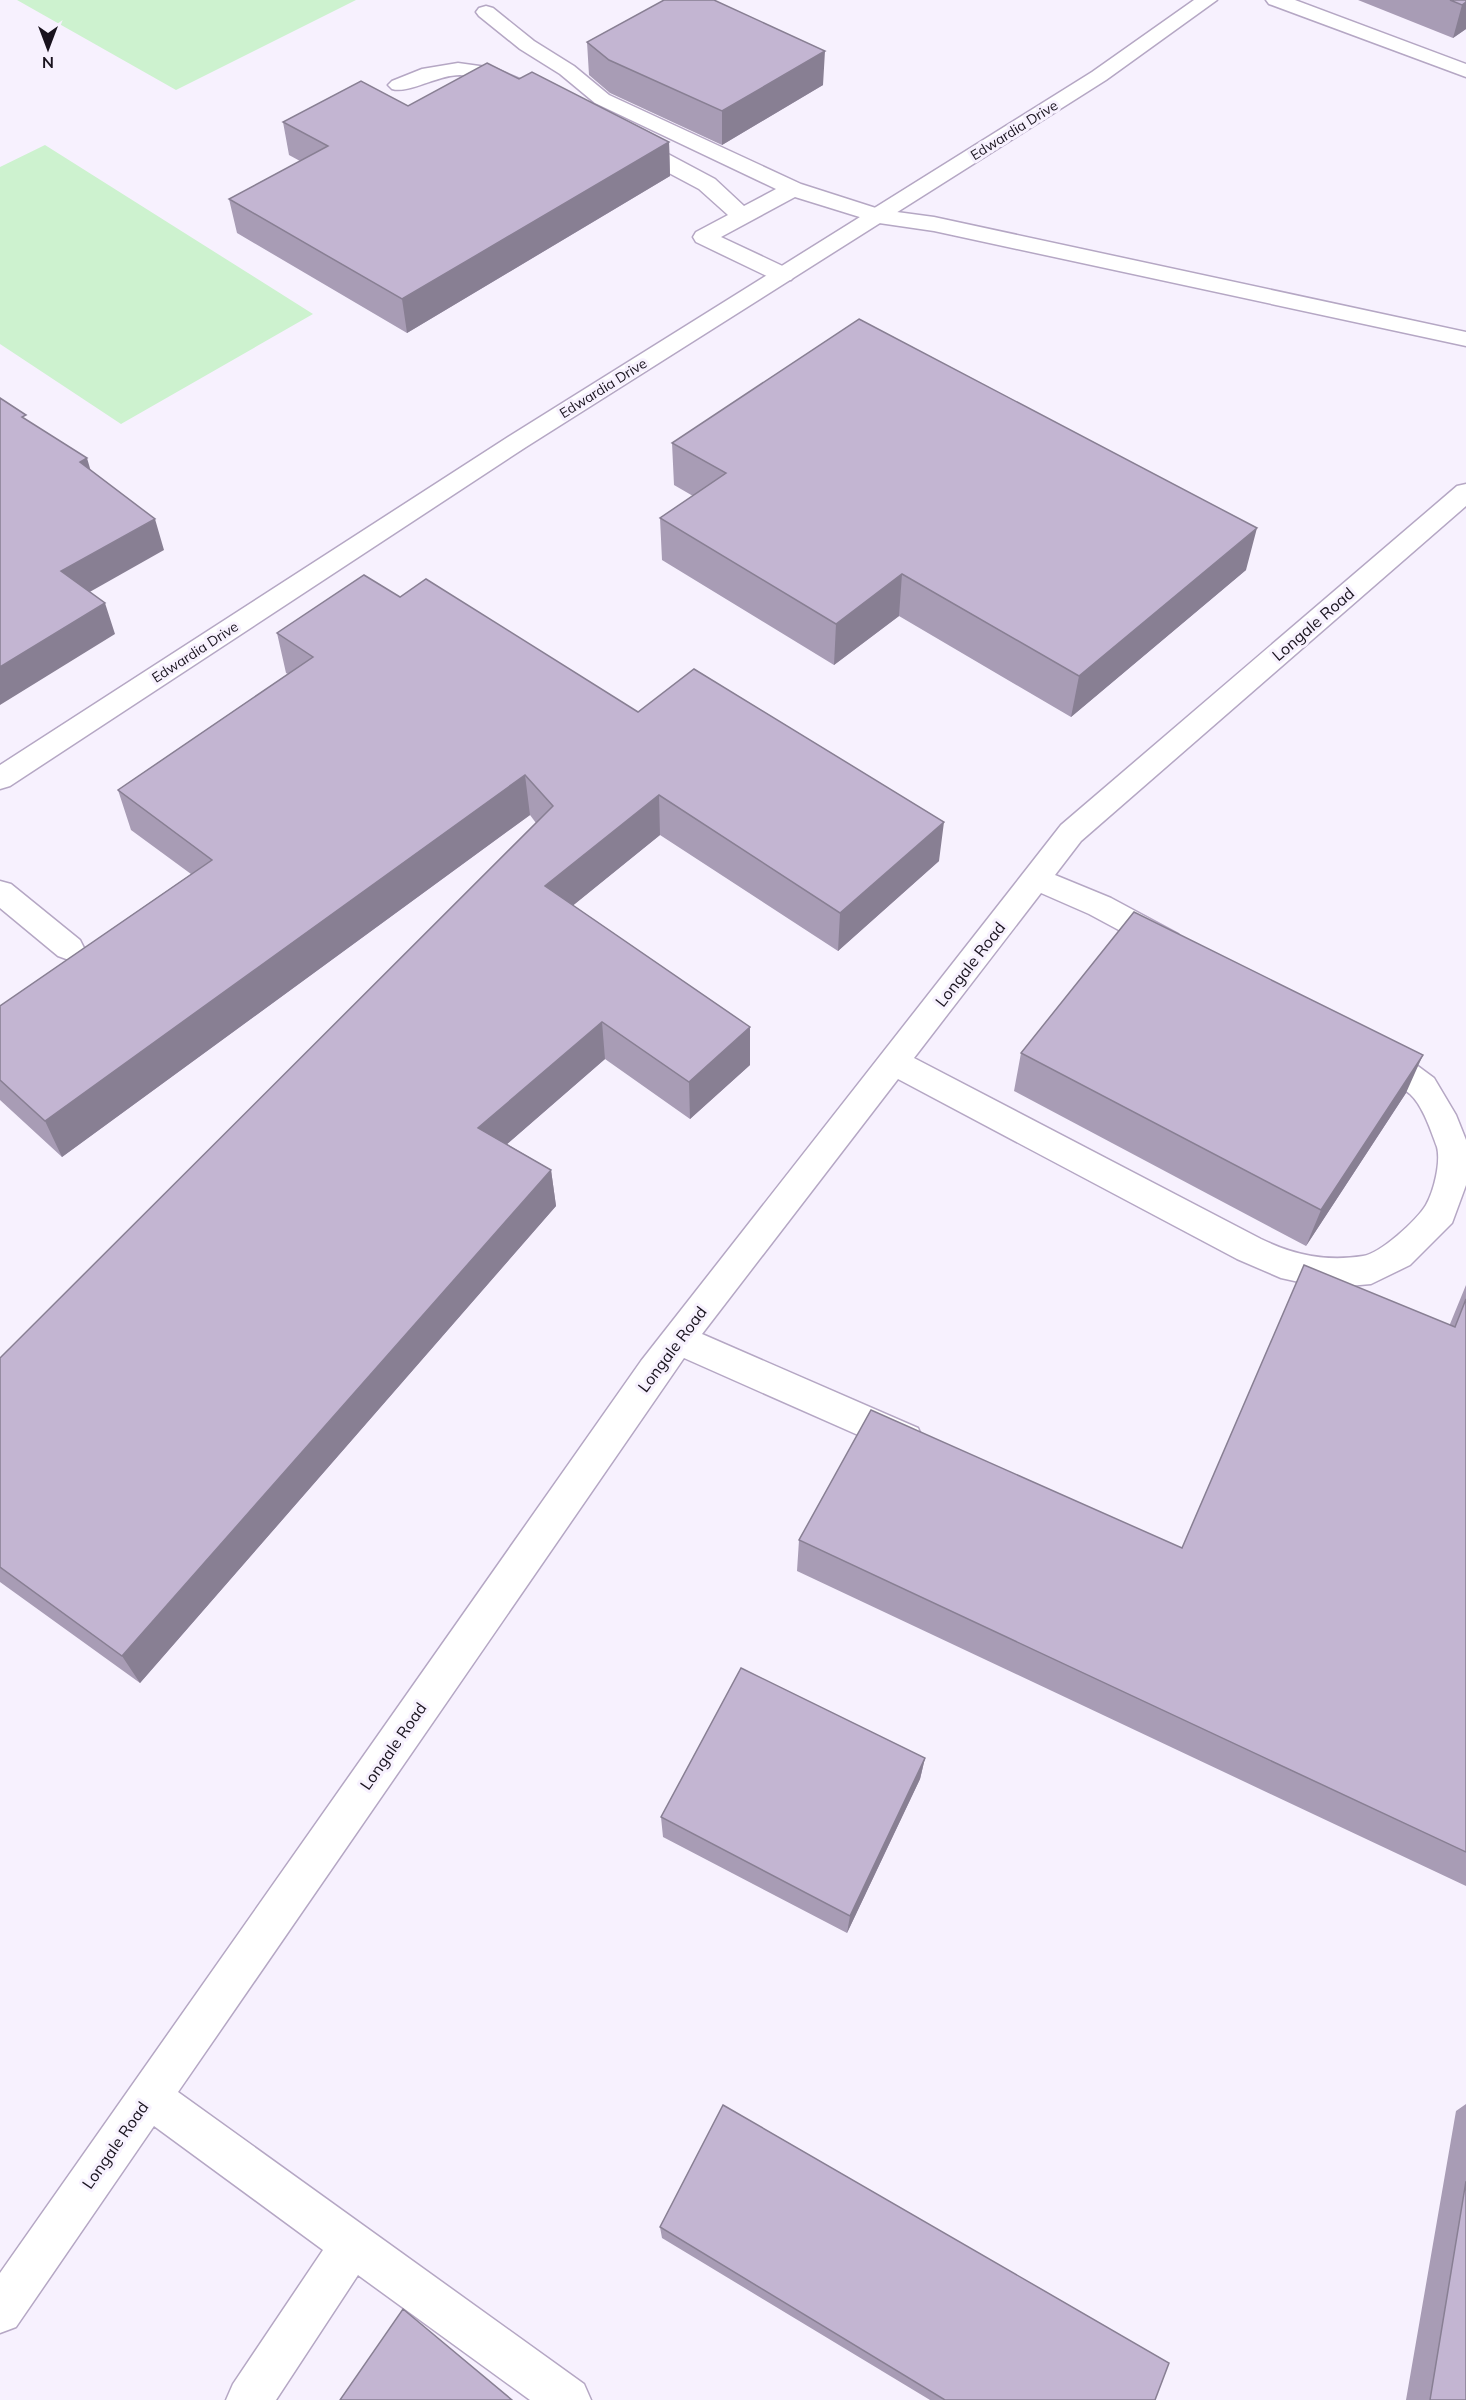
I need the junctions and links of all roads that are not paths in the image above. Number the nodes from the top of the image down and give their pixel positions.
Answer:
1 (1207, 0) edge
2 (1276, 0) edge
3 (486, 12) dead end
4 (1466, 71) edge
5 (399, 85) dead end
6 (540, 96) edge
7 (613, 135) edge
8 (793, 189) junction
9 (879, 216) junction
10 (743, 217) junction
11 (783, 275) junction
12 (1466, 339) edge
13 (1466, 492) edge
14 (0, 779) edge
15 (1036, 879) junction
16 (0, 892) edge
17 (69, 948) dead end
18 (1190, 954) edge
19 (1356, 1042) edge
20 (893, 1062) junction
21 (679, 1340) junction
22 (931, 1451) edge
23 (149, 2097) junction
24 (353, 2244) junction
25 (0, 2311) edge
26 (249, 2400) edge
27 (568, 2400) edge

1 - 9 street, Edwardia Drive
2 - 4 street
3 - 8 street
5 - 6 street
7 - 10 street
8 - 9 street
8 - 10 street
9 - 11 street, Edwardia Drive
9 - 12 street
10 - 11 street
11 - 14 street, Edwardia Drive
13 - 15 street, Longale Road
15 - 18 street
15 - 20 street, Longale Road
16 - 17 street
19 - 20 street
20 - 21 street, Longale Road
21 - 22 street
21 - 23 street, Longale Road
23 - 24 street
23 - 25 street, Longale Road
24 - 26 street
24 - 27 street

